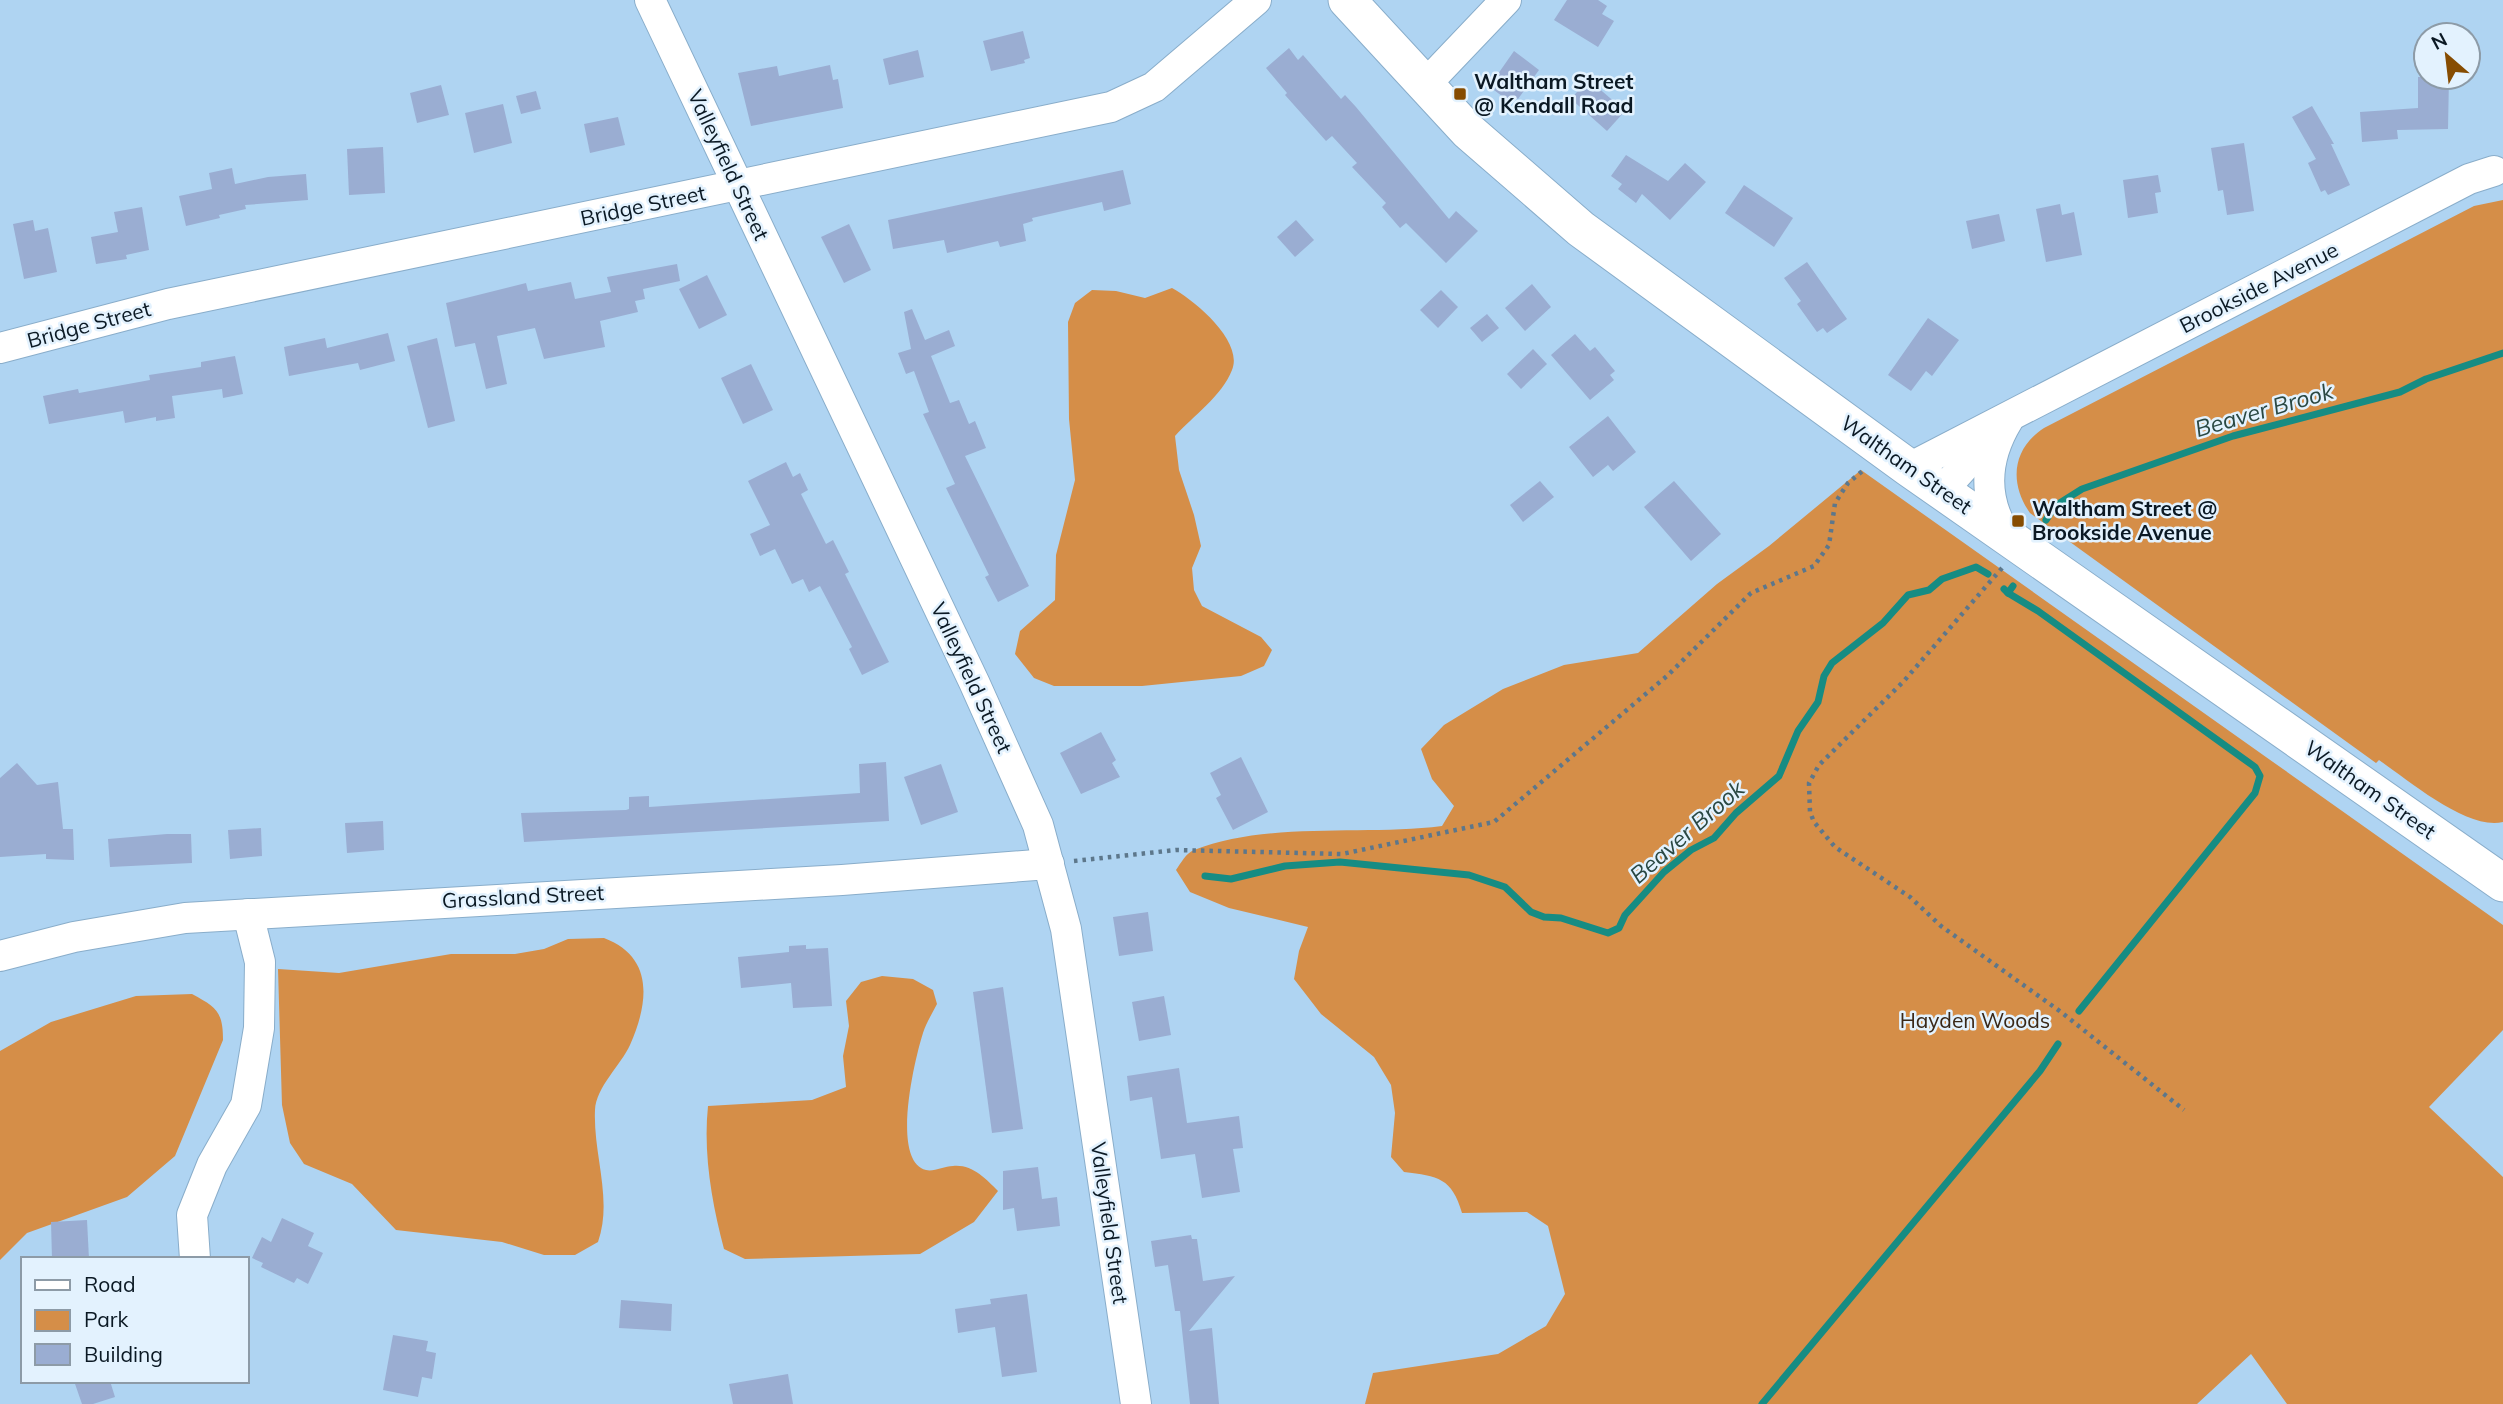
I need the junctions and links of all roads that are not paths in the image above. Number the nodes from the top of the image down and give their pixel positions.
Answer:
1 (650, 0) edge
2 (1256, 0) edge
3 (1348, 0) edge
4 (1506, 0) edge
5 (1425, 85) junction
6 (2494, 171) dead end
7 (737, 187) junction
8 (0, 348) edge
9 (2016, 414) junction
10 (1909, 468) junction
11 (1942, 491) junction
12 (2014, 541) junction
13 (1049, 864) junction
14 (2503, 883) edge
15 (248, 914) junction
16 (0, 956) edge
17 (195, 1257) edge
18 (1136, 1404) edge

1 - 7 street, Valleyfield Street
2 - 7 street, Bridge Street
3 - 5 main road, Waltham Street
4 - 5 street
5 - 10 main road, Waltham Street
6 - 9 street, Brookside Avenue
7 - 8 street, Bridge Street
7 - 13 street, Valleyfield Street
9 - 10 street, Brookside Avenue
9 - 11 street, Brookside Avenue
9 - 12 street
10 - 11 main road, Waltham Street
11 - 12 main road, Waltham Street
12 - 14 main road, Waltham Street
13 - 15 street, Grassland Street
13 - 18 street, Valleyfield Street
15 - 16 street, Grassland Street
15 - 17 street

